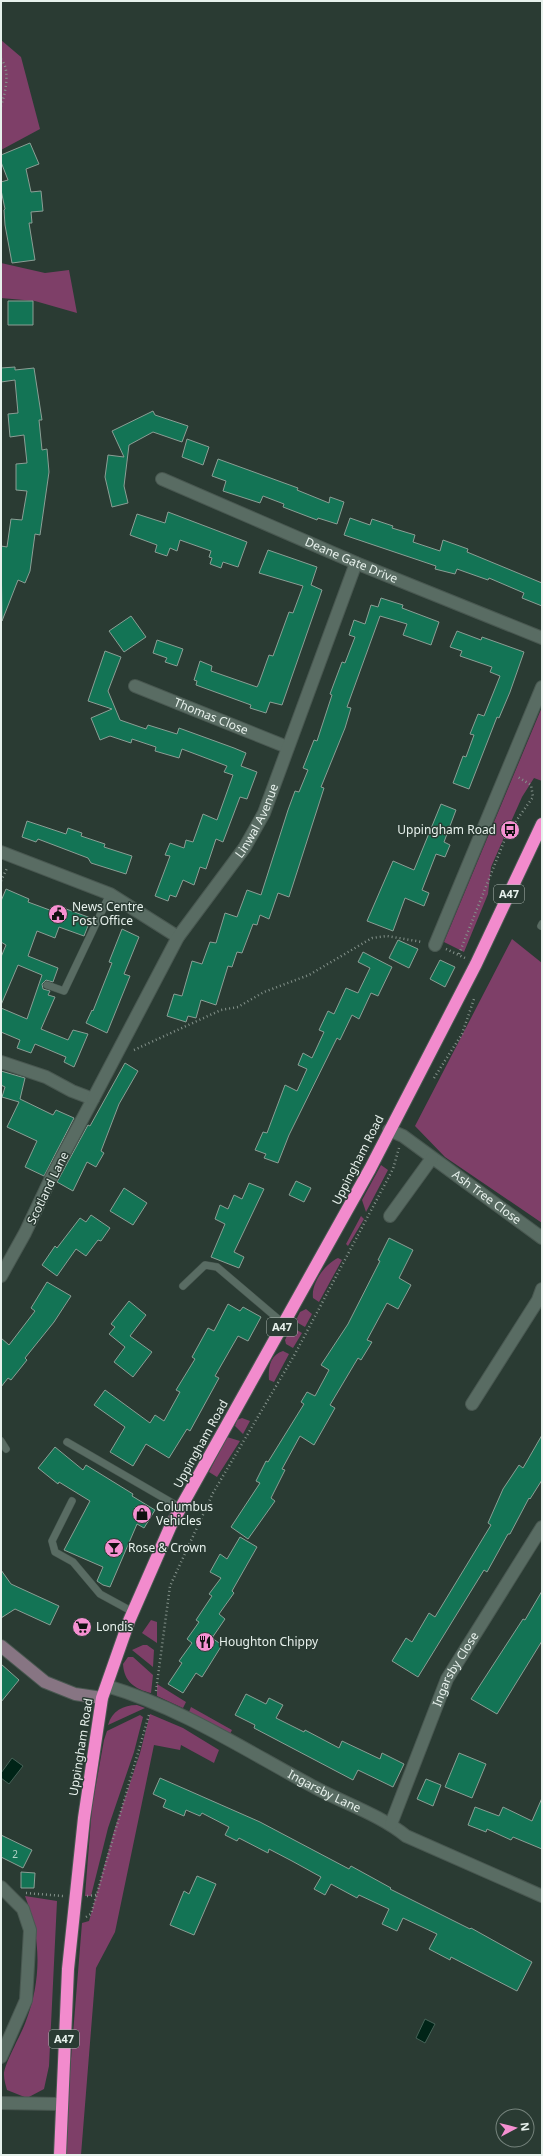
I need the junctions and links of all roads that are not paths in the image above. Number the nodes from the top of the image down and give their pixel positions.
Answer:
1 (162, 479) dead end
2 (356, 563) junction
3 (542, 638) edge
4 (135, 686) dead end
5 (542, 687) edge
6 (288, 746) junction
7 (542, 824) edge
8 (539, 839) edge
9 (1, 852) edge
10 (110, 894) junction
11 (178, 937) junction
12 (435, 945) road end
13 (47, 985) dead end
14 (116, 1058) joint
15 (1, 1062) edge
16 (93, 1099) junction
17 (389, 1130) junction
18 (432, 1158) junction
19 (390, 1216) dead end
20 (542, 1238) edge
21 (1, 1276) edge
22 (183, 1286) dead end
23 (542, 1289) edge
24 (284, 1324) junction
25 (472, 1404) dead end
26 (1, 1441) edge
27 (67, 1442) dead end
28 (6, 1449) dead end
29 (72, 1501) dead end
30 (181, 1508) junction
31 (542, 1527) edge
32 (133, 1612) junction
33 (1, 1646) edge
34 (107, 1686) junction
35 (102, 1698) junction
36 (391, 1824) junction
37 (1, 1887) edge
38 (542, 1896) edge
39 (1, 2057) edge
40 (1, 2103) edge
41 (61, 2104) junction
42 (60, 2155) edge

1 - 2 street, Deane Gate Drive
2 - 3 street, Deane Gate Drive
2 - 6 street, Linwal Avenue
4 - 6 street, Thomas Close
5 - 12 street
6 - 11 street, Linwal Avenue
7 - 8 highway, Uppingham Road / A47
8 - 17 highway, Uppingham Road / A47
9 - 10 street
10 - 11 street
10 - 13 lane
11 - 14 street, Linwal Avenue
14 - 16 street, Scotland Lane
15 - 16 street
16 - 21 street, Scotland Lane
17 - 18 street, Ash Tree Close
17 - 24 highway, Uppingham Road / A47
18 - 19 street
18 - 20 street, Ash Tree Close
22 - 24 lane
23 - 25 street
24 - 30 highway, Uppingham Road / A47
26 - 28 lane
27 - 30 lane
29 - 32 lane
30 - 32 highway, Uppingham Road / A47
31 - 36 street, Ingarsby Close
32 - 34 highway, Uppingham Road / A47
33 - 35 street
34 - 35 highway, Uppingham Road / A47
34 - 36 street, Ingarsby Lane
35 - 41 highway, Uppingham Road / A47
36 - 38 street, Ingarsby Lane
37 - 39 street
40 - 41 street
41 - 42 highway, Uppingham Road / A47

